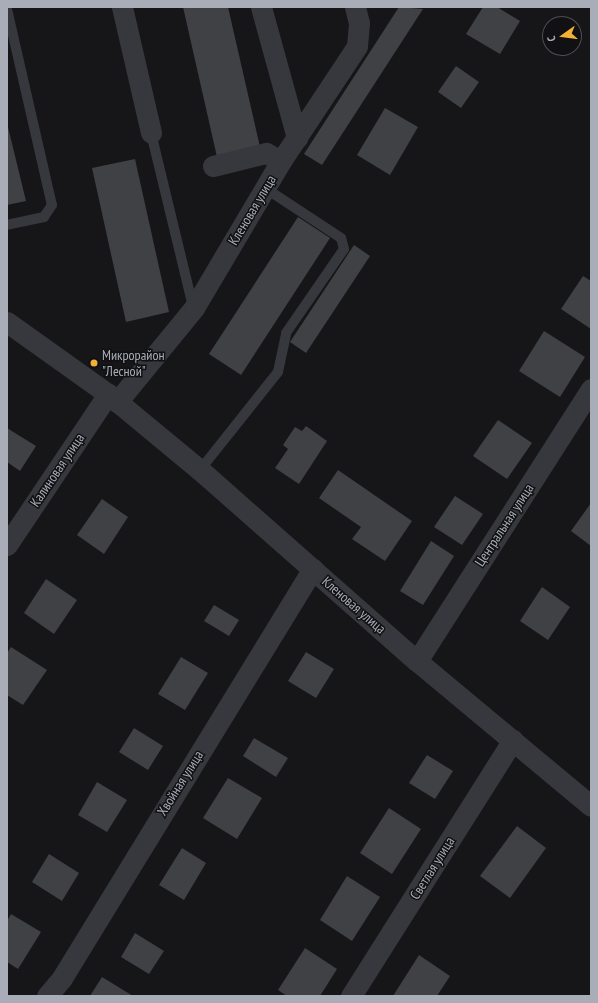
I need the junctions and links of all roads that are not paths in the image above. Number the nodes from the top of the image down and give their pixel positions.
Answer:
1 (11, 7) edge
2 (122, 7) edge
3 (261, 7) edge
4 (355, 7) edge
5 (7, 9) edge
6 (152, 133) joint
7 (297, 138) junction
8 (281, 161) junction
9 (213, 166) dead end
10 (265, 188) junction
11 (7, 225) edge
12 (194, 308) junction
13 (7, 322) edge
14 (591, 389) edge
15 (113, 398) junction
16 (200, 470) junction
17 (7, 546) edge
18 (313, 569) junction
19 (417, 661) junction
20 (513, 740) junction
21 (591, 806) edge
22 (46, 996) edge
23 (351, 996) edge

1 - 5 lane
2 - 6 street
3 - 7 street
4 - 7 street, Кленовая улица
5 - 11 lane
6 - 12 lane
7 - 8 street, Кленовая улица
8 - 9 street
8 - 10 street, Кленовая улица
10 - 12 street, Кленовая улица
10 - 16 lane
12 - 15 street, Кленовая улица
13 - 15 street, Кленовая улица
14 - 19 street, Центральная улица
15 - 16 street, Кленовая улица
15 - 17 street, Калиновая улица
16 - 18 street, Кленовая улица
18 - 19 street, Кленовая улица
18 - 22 street, Хвойная улица
19 - 20 street, Кленовая улица
20 - 21 street, Кленовая улица
20 - 23 street, Светлая улица

